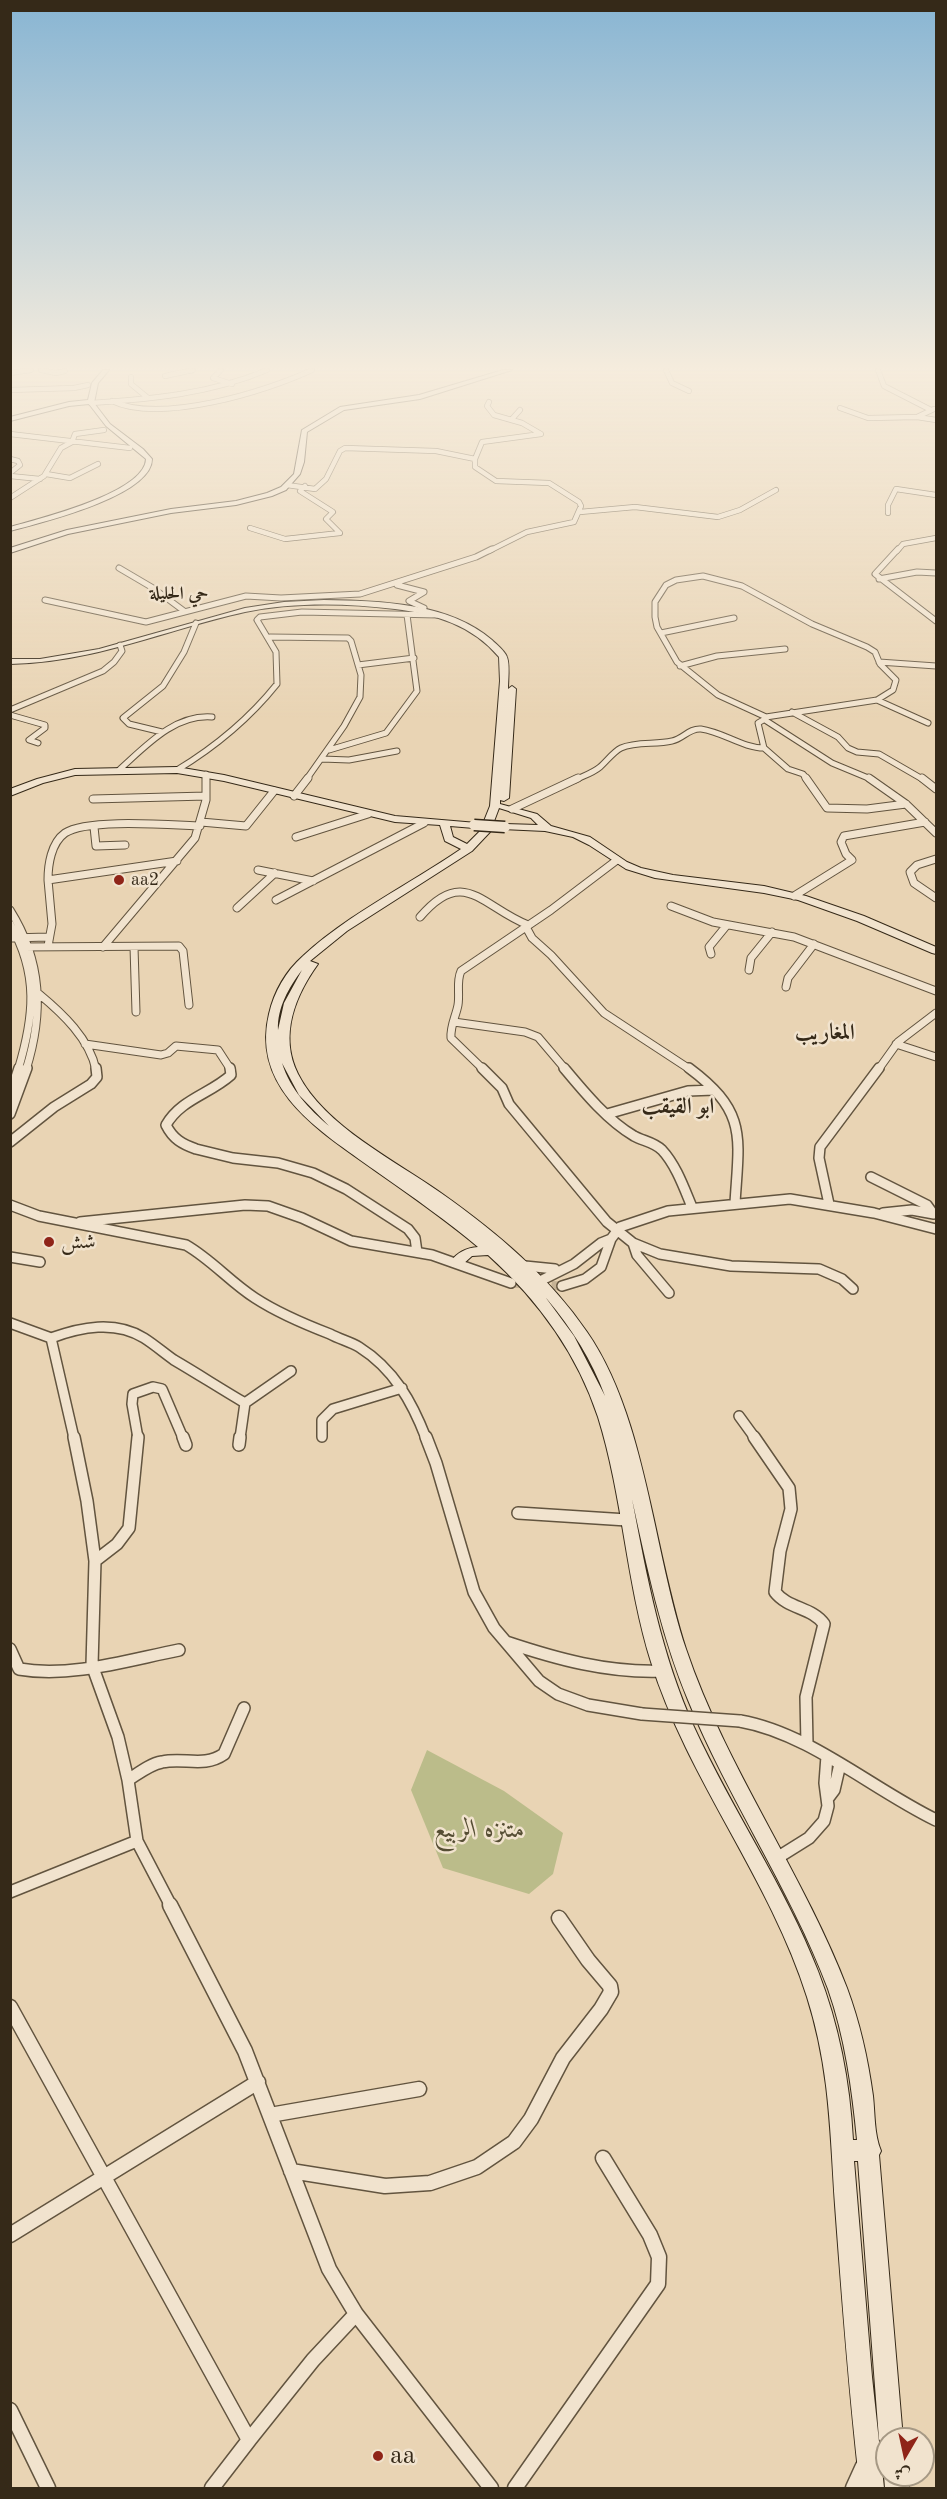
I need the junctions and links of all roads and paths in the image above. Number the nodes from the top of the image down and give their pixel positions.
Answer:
1 (305, 486) edge
2 (28, 487) edge
3 (121, 487) edge
4 (129, 487) edge
5 (283, 487) edge
6 (556, 487) edge
7 (776, 490) dead end
8 (936, 495) edge
9 (10, 498) edge
10 (580, 512) junction
11 (888, 513) dead end
12 (14, 526) edge
13 (250, 528) dead end
14 (936, 538) edge
15 (10, 550) edge
16 (119, 568) dead end
17 (936, 573) edge
18 (879, 579) junction
19 (405, 580) junction
20 (45, 600) dead end
21 (282, 600) junction
22 (423, 608) junction
23 (184, 611) junction
24 (407, 615) junction
25 (437, 615) junction
26 (734, 618) dead end
27 (936, 621) edge
28 (196, 623) junction
29 (661, 633) junction
30 (270, 637) junction
31 (120, 645) junction
32 (785, 649) dead end
33 (414, 658) junction
34 (10, 660) edge
35 (879, 662) junction
36 (358, 665) junction
37 (680, 666) junction
38 (936, 666) edge
39 (877, 700) junction
40 (792, 712) junction
41 (10, 713) edge
42 (212, 717) dead end
43 (765, 718) junction
44 (928, 723) dead end
45 (162, 732) junction
46 (38, 743) dead end
47 (764, 748) junction
48 (328, 750) junction
49 (397, 751) dead end
50 (322, 759) junction
51 (119, 770) junction
52 (177, 770) junction
53 (206, 774) junction
54 (936, 789) edge
55 (274, 791) junction
56 (10, 793) edge
57 (206, 796) junction
58 (294, 796) junction
59 (93, 799) dead end
60 (906, 804) junction
61 (368, 814) junction
62 (508, 814) junction
63 (924, 822) junction
64 (424, 823) junction
65 (200, 824) junction
66 (444, 824) junction
67 (94, 827) junction
68 (549, 830) junction
69 (936, 833) edge
70 (296, 837) dead end
71 (467, 844) junction
72 (125, 845) dead end
73 (936, 859) edge
74 (617, 860) junction
75 (177, 861) junction
76 (258, 870) dead end
77 (275, 873) junction
78 (48, 880) junction
79 (313, 880) junction
80 (794, 896) junction
81 (936, 898) edge
82 (276, 900) dead end
83 (671, 906) dead end
84 (237, 908) dead end
85 (10, 910) edge
86 (420, 917) dead end
87 (10, 924) edge
88 (727, 925) junction
89 (527, 926) junction
90 (772, 932) junction
91 (48, 937) junction
92 (14, 938) edge
93 (27, 938) junction
94 (814, 944) junction
95 (48, 946) junction
96 (26, 947) junction
97 (103, 947) junction
98 (134, 947) junction
99 (936, 951) edge
100 (711, 954) dead end
101 (749, 970) dead end
102 (34, 973) junction
103 (786, 987) dead end
104 (936, 992) edge
105 (39, 994) junction
106 (189, 1005) dead end
107 (136, 1012) dead end
108 (936, 1013) edge
109 (454, 1022) junction
110 (85, 1044) junction
111 (896, 1044) junction
112 (936, 1058) edge
113 (714, 1090) junction
114 (10, 1096) edge
115 (10, 1114) edge
116 (607, 1114) junction
117 (10, 1142) edge
118 (871, 1177) dead end
119 (735, 1203) junction
120 (10, 1204) edge
121 (829, 1204) junction
122 (692, 1208) junction
123 (874, 1214) junction
124 (934, 1214) edge
125 (69, 1222) junction
126 (617, 1230) junction
127 (936, 1230) edge
128 (474, 1237) junction
129 (611, 1239) junction
130 (633, 1244) junction
131 (492, 1251) junction
132 (417, 1252) junction
133 (469, 1252) junction
134 (10, 1257) edge
135 (457, 1262) junction
136 (40, 1263) dead end
137 (525, 1266) junction
138 (561, 1269) junction
139 (540, 1281) junction
140 (511, 1283) tunnel mouth
141 (562, 1287) tunnel mouth
142 (853, 1289) dead end
143 (669, 1293) dead end
144 (10, 1323) edge
145 (51, 1338) junction
146 (291, 1371) dead end
147 (402, 1388) junction
148 (245, 1403) junction
149 (739, 1416) dead end
150 (322, 1437) dead end
151 (239, 1444) dead end
152 (186, 1445) dead end
153 (518, 1513) dead end
154 (627, 1520) junction
155 (94, 1561) junction
156 (504, 1641) junction
157 (10, 1649) edge
158 (179, 1650) dead end
159 (92, 1665) junction
160 (662, 1671) junction
161 (244, 1708) dead end
162 (807, 1744) junction
163 (827, 1756) junction
164 (840, 1764) junction
165 (128, 1780) junction
166 (828, 1798) junction
167 (936, 1820) edge
168 (137, 1841) junction
169 (777, 1858) junction
170 (10, 1892) edge
171 (559, 1918) dead end
172 (11, 2011) edge
173 (258, 2082) junction
174 (419, 2089) dead end
175 (270, 2115) junction
176 (842, 2150) junction
177 (870, 2151) junction
178 (603, 2158) dead end
179 (291, 2171) junction
180 (104, 2179) junction
181 (10, 2235) edge
182 (356, 2314) junction
183 (10, 2410) edge
184 (890, 2427) edge
185 (249, 2440) junction
186 (868, 2455) junction
187 (48, 2488) edge
188 (212, 2488) edge
189 (491, 2488) edge
190 (515, 2488) edge
191 (853, 2488) edge
192 (872, 2488) edge

1 - 13 street
2 - 9 street
3 - 12 main road
4 - 12 main road
5 - 15 main road
6 - 10 street
7 - 10 street
8 - 11 street
10 - 19 street
14 - 18 street
16 - 23 street
17 - 18 street
18 - 27 street
19 - 21 street
19 - 22 street
20 - 23 street
21 - 22 main road
21 - 23 street
21 - 34 main road
22 - 62 main road
24 - 25 street
24 - 30 street
24 - 33 street
25 - 28 main road
25 - 71 main road
26 - 29 street
28 - 31 main road
28 - 45 street
29 - 35 street
29 - 37 street
30 - 36 street
30 - 52 street
31 - 34 main road
31 - 41 street
32 - 37 street
33 - 36 street
33 - 48 street
35 - 38 street
35 - 39 street
36 - 48 street
37 - 43 street
39 - 40 street
39 - 44 street
40 - 43 street
40 - 54 street
41 - 46 street
42 - 45 street
43 - 47 street
43 - 60 street
45 - 51 street
47 - 60 street
47 - 62 street
48 - 50 street
49 - 50 street
50 - 58 street
51 - 52 main road
51 - 56 main road
52 - 53 main road
53 - 55 main road
53 - 57 street
55 - 58 main road
55 - 65 street
57 - 59 street
57 - 65 street
58 - 61 main road
60 - 63 street
61 - 64 main road
61 - 70 street
62 - 66 main road, bridge
62 - 68 main road
62 - 68 main road
62 - 137 main road
63 - 69 street
63 - 80 street
64 - 66 main road
64 - 79 street
65 - 67 street
65 - 75 street
66 - 71 main road
67 - 72 street
67 - 78 street
68 - 74 main road
71 - 128 main road
73 - 81 street
74 - 80 main road
74 - 89 street
75 - 78 street
75 - 97 street
76 - 77 street
77 - 79 street
77 - 84 street
78 - 91 street
79 - 82 street
80 - 99 main road
83 - 88 street
85 - 93 street
86 - 89 street
87 - 92 street
88 - 90 street
88 - 100 street
89 - 109 street
89 - 113 street
90 - 94 street
90 - 101 street
91 - 93 street
91 - 95 street
92 - 93 street
92 - 96 street
93 - 96 street
94 - 103 street
94 - 104 street
95 - 96 street
95 - 97 street
96 - 102 street
97 - 98 street
98 - 106 street
98 - 107 street
102 - 105 street
102 - 114 street
105 - 110 street
105 - 115 street
108 - 111 street
109 - 116 street
109 - 126 street
110 - 117 street
110 - 132 street
111 - 112 street
111 - 121 street
113 - 116 street
113 - 119 street
116 - 122 street
118 - 124 street
119 - 121 street
119 - 122 street
120 - 125 street
121 - 123 street
122 - 126 street
123 - 124 street
123 - 127 street
125 - 132 street
125 - 147 street
126 - 129 street
126 - 130 street
128 - 131 main road
128 - 133 main road
129 - 138 street
129 - 141 street
130 - 142 street
130 - 143 street
131 - 133 main road
131 - 154 main road
132 - 135 street
133 - 135 main road
134 - 136 street
135 - 140 street
137 - 138 street
137 - 139 main road
138 - 139 street
139 - 169 main road
144 - 145 street
145 - 148 street
145 - 155 street
146 - 148 street
147 - 150 street
147 - 156 street
148 - 151 street
149 - 162 street
152 - 155 street
153 - 154 street
154 - 160 main road
155 - 159 street
156 - 160 street
156 - 162 street, bridge
157 - 159 street
158 - 159 street
159 - 165 street
160 - 176 main road
161 - 165 street
162 - 163 street
163 - 164 street
163 - 166 street
164 - 166 street
164 - 167 street
165 - 168 street
166 - 169 street
168 - 170 street
168 - 173 street
169 - 177 main road
171 - 179 street
172 - 180 street
173 - 175 street
173 - 180 street
174 - 175 street
175 - 179 street
176 - 177 main road
176 - 186 main road
177 - 184 main road
178 - 190 street
179 - 182 street
180 - 181 street
180 - 185 street
182 - 185 street
182 - 189 street
183 - 187 street
185 - 188 street
186 - 191 street
186 - 192 main road

